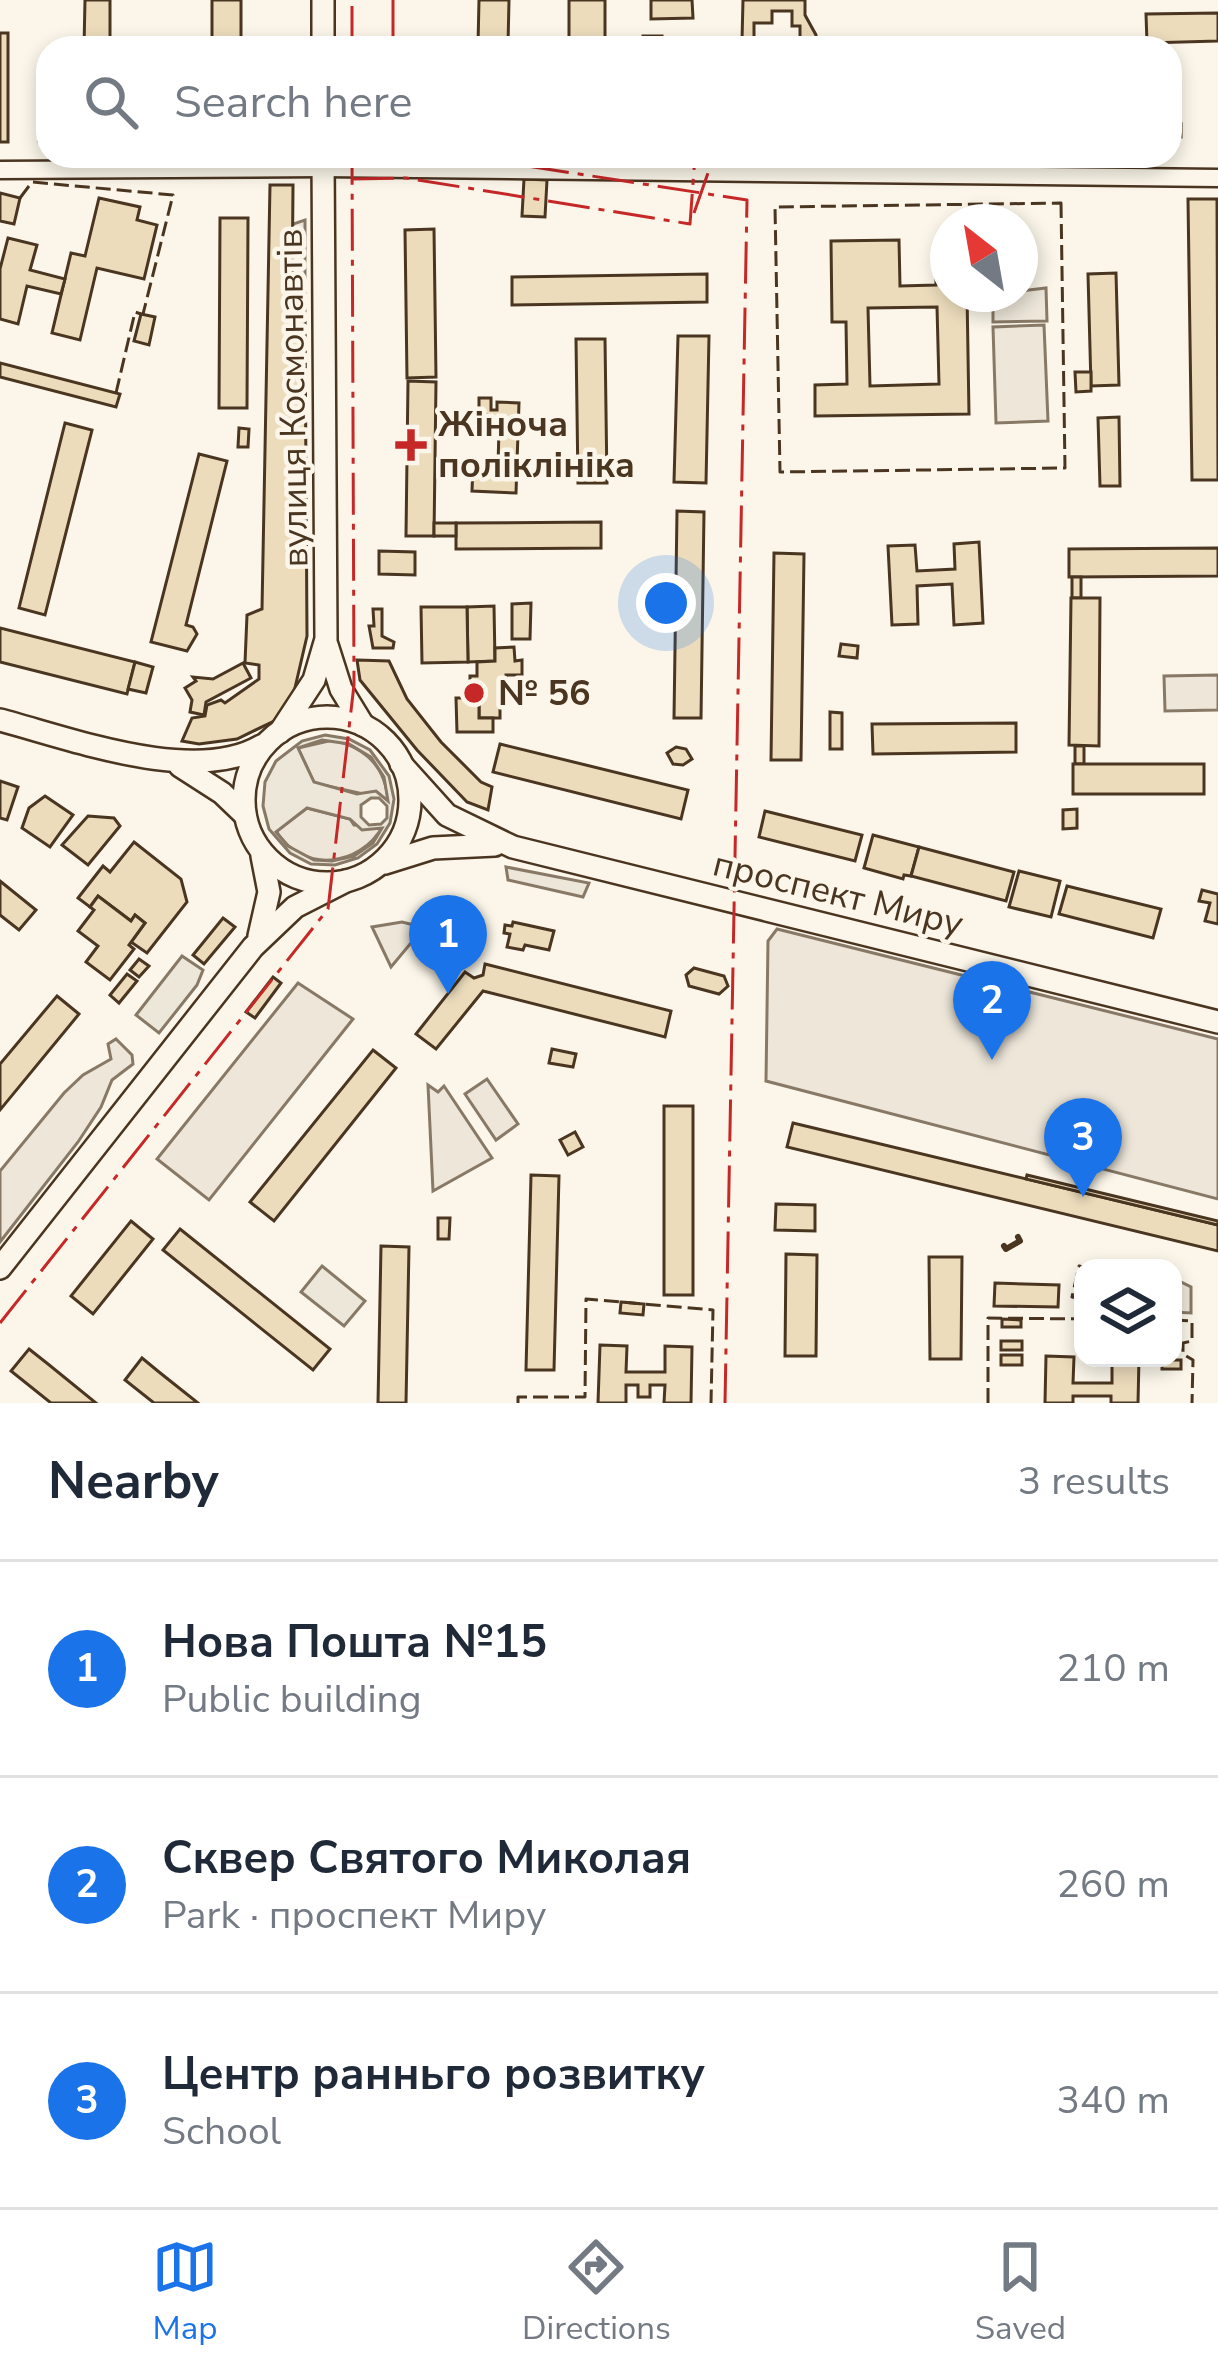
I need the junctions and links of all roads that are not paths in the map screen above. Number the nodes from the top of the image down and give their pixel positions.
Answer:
1 (323, 0) edge
2 (323, 36) edge
3 (81, 168) edge
4 (323, 168) edge
5 (659, 168) edge
6 (0, 170) edge
7 (1218, 178) edge
8 (326, 638) junction
9 (0, 721) edge
10 (363, 726) junction
11 (274, 736) junction
12 (169, 760) junction
13 (401, 764) junction
14 (245, 815) junction
15 (513, 847) junction
16 (260, 850) junction
17 (375, 867) junction
18 (346, 880) junction
19 (253, 947) junction
20 (1218, 1022) edge
21 (0, 1268) edge

1 - 2 main road
3 - 6 street
4 - 8 main road, вулиця Космонавтів
5 - 7 street
8 - 10 main road, вулиця Космонавтів
8 - 11 main road, вулиця Космонавтів
9 - 12 main road
10 - 11 main road
10 - 13 main road
11 - 12 main road
11 - 14 main road
12 - 14 main road
13 - 15 main road, проспект Миру
13 - 17 main road
14 - 16 main road
15 - 17 main road, проспект Миру
15 - 20 main road, проспект Миру
16 - 18 main road
16 - 19 main road
17 - 18 main road
18 - 19 main road
19 - 21 main road

